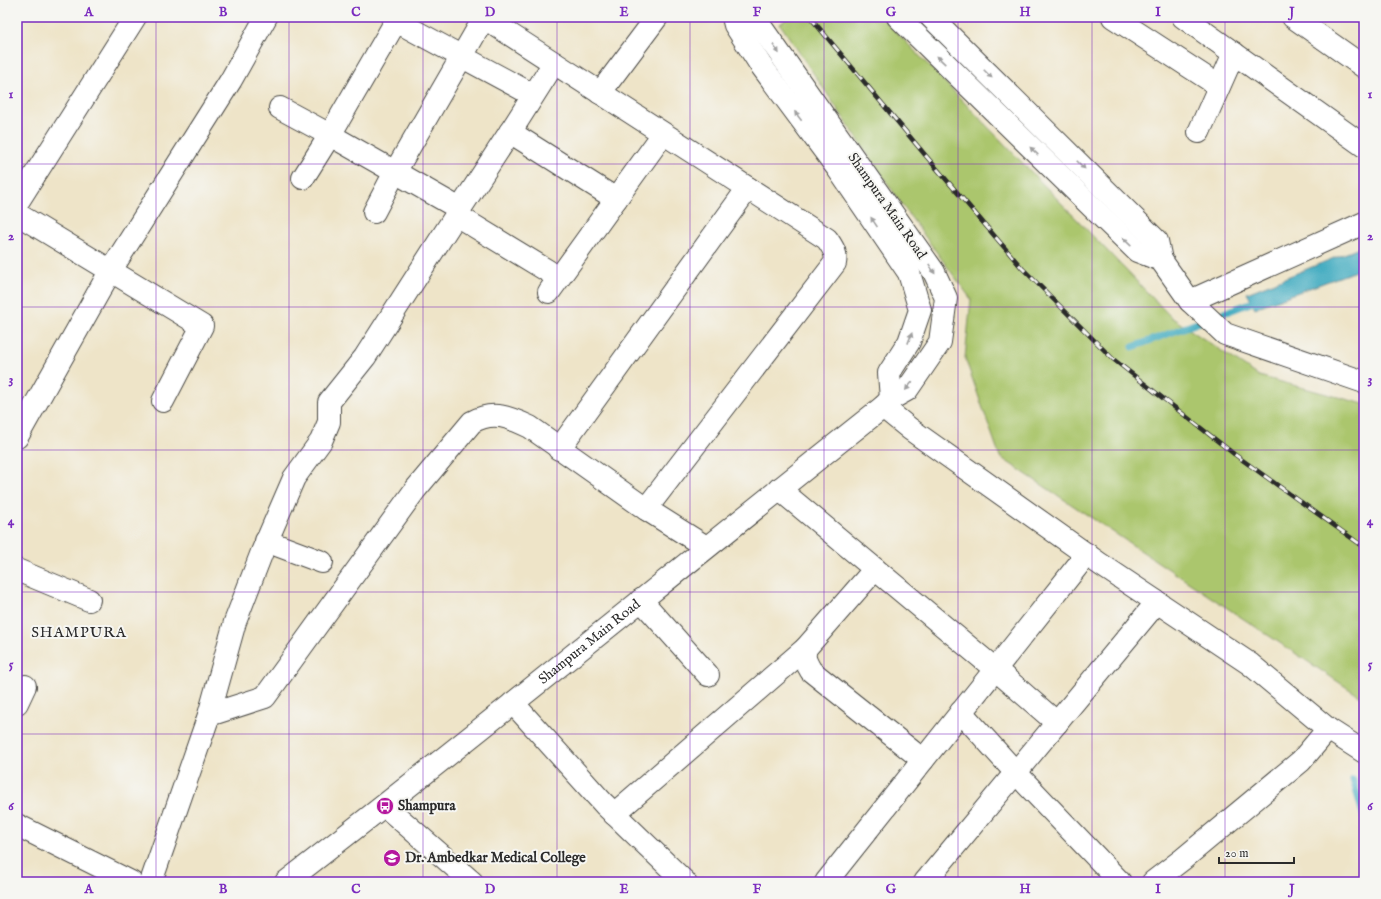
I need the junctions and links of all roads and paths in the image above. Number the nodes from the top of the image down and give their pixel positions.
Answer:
1 (135, 17) edge
2 (266, 17) edge
3 (484, 17) edge
4 (657, 17) edge
5 (733, 17) edge
6 (754, 17) edge
7 (898, 17) edge
8 (931, 17) edge
9 (1113, 17) edge
10 (1183, 17) edge
11 (1293, 17) edge
12 (393, 19) edge
13 (1234, 53) junction
14 (462, 56) junction
15 (554, 63) junction
16 (1364, 67) edge
17 (1219, 86) junction
18 (600, 93) junction
19 (534, 95) junction
20 (280, 108) dead end
21 (510, 132) junction
22 (1199, 132) dead end
23 (663, 134) junction
24 (330, 135) junction
25 (1364, 146) edge
26 (395, 172) junction
27 (303, 178) dead end
28 (748, 188) junction
29 (616, 199) junction
30 (17, 203) edge
31 (374, 212) dead end
32 (458, 212) junction
33 (17, 214) edge
34 (1364, 223) edge
35 (1161, 260) junction
36 (111, 270) junction
37 (1194, 305) junction
38 (1364, 382) edge
39 (163, 401) dead end
40 (887, 403) junction
41 (17, 437) edge
42 (559, 449) junction
43 (779, 489) junction
44 (646, 509) junction
45 (266, 541) junction
46 (706, 547) junction
47 (1087, 554) junction
48 (322, 562) dead end
49 (875, 569) junction
50 (17, 570) edge
51 (88, 600) dead end
52 (641, 600) junction
53 (1157, 602) junction
54 (806, 648) junction
55 (995, 669) junction
56 (708, 675) dead end
57 (513, 703) junction
58 (961, 712) junction
59 (209, 716) junction
60 (1057, 722) junction
61 (1328, 729) junction
62 (1364, 752) edge
63 (923, 760) junction
64 (1016, 773) junction
65 (385, 806) junction
66 (614, 814) junction
67 (17, 825) edge
68 (131, 882) edge
69 (151, 882) edge
70 (286, 882) edge
71 (472, 882) edge
72 (684, 882) edge
73 (826, 882) edge
74 (925, 882) edge
75 (1120, 882) edge
76 (1153, 882) edge

1 - 30 street
2 - 36 street
3 - 14 street
3 - 15 street
4 - 18 street
40 -> 5 street, Shampura Main Road
6 -> 40 street, Shampura Main Road
35 -> 7 street
8 -> 35 street
9 - 17 street
10 - 13 street
11 - 16 street
12 - 14 street
12 - 24 street
13 - 17 street
13 - 25 street
14 - 19 street
14 - 26 street
15 - 18 street
15 - 19 street
17 - 22 street
18 - 23 street
19 - 21 street
20 - 24 street
21 - 29 street
21 - 32 street
23 - 28 street
23 - 29 street
24 - 26 street
24 - 27 street
26 - 31 street
26 - 32 street
28 - 42 street
28 - 44 street
29 - 32 street
32 - 45 street
33 - 36 street
34 - 37 street
35 - 37 street
36 - 39 street
36 - 41 street
37 - 38 street
40 - 43 street, Shampura Main Road
40 - 47 street
42 - 44 street
42 - 59 street
43 - 46 street, Shampura Main Road
43 - 49 street
44 - 46 street
45 - 48 street
45 - 59 street
46 - 52 street, Shampura Main Road
47 - 53 street
47 - 55 street
49 - 54 street
49 - 55 street
50 - 51 street
52 - 56 street
52 - 57 street, Shampura Main Road
53 - 60 street
53 - 61 street
54 - 63 street
54 - 66 street
55 - 58 street
55 - 60 street
57 - 65 street, Shampura Main Road
57 - 66 street
58 - 63 street
58 - 64 street
59 - 69 street
60 - 64 street
61 - 62 street
61 - 76 street
63 - 73 street
64 - 74 street
64 - 75 street
65 - 70 street, Shampura Main Road
65 - 71 street
66 - 72 street
67 - 68 street

